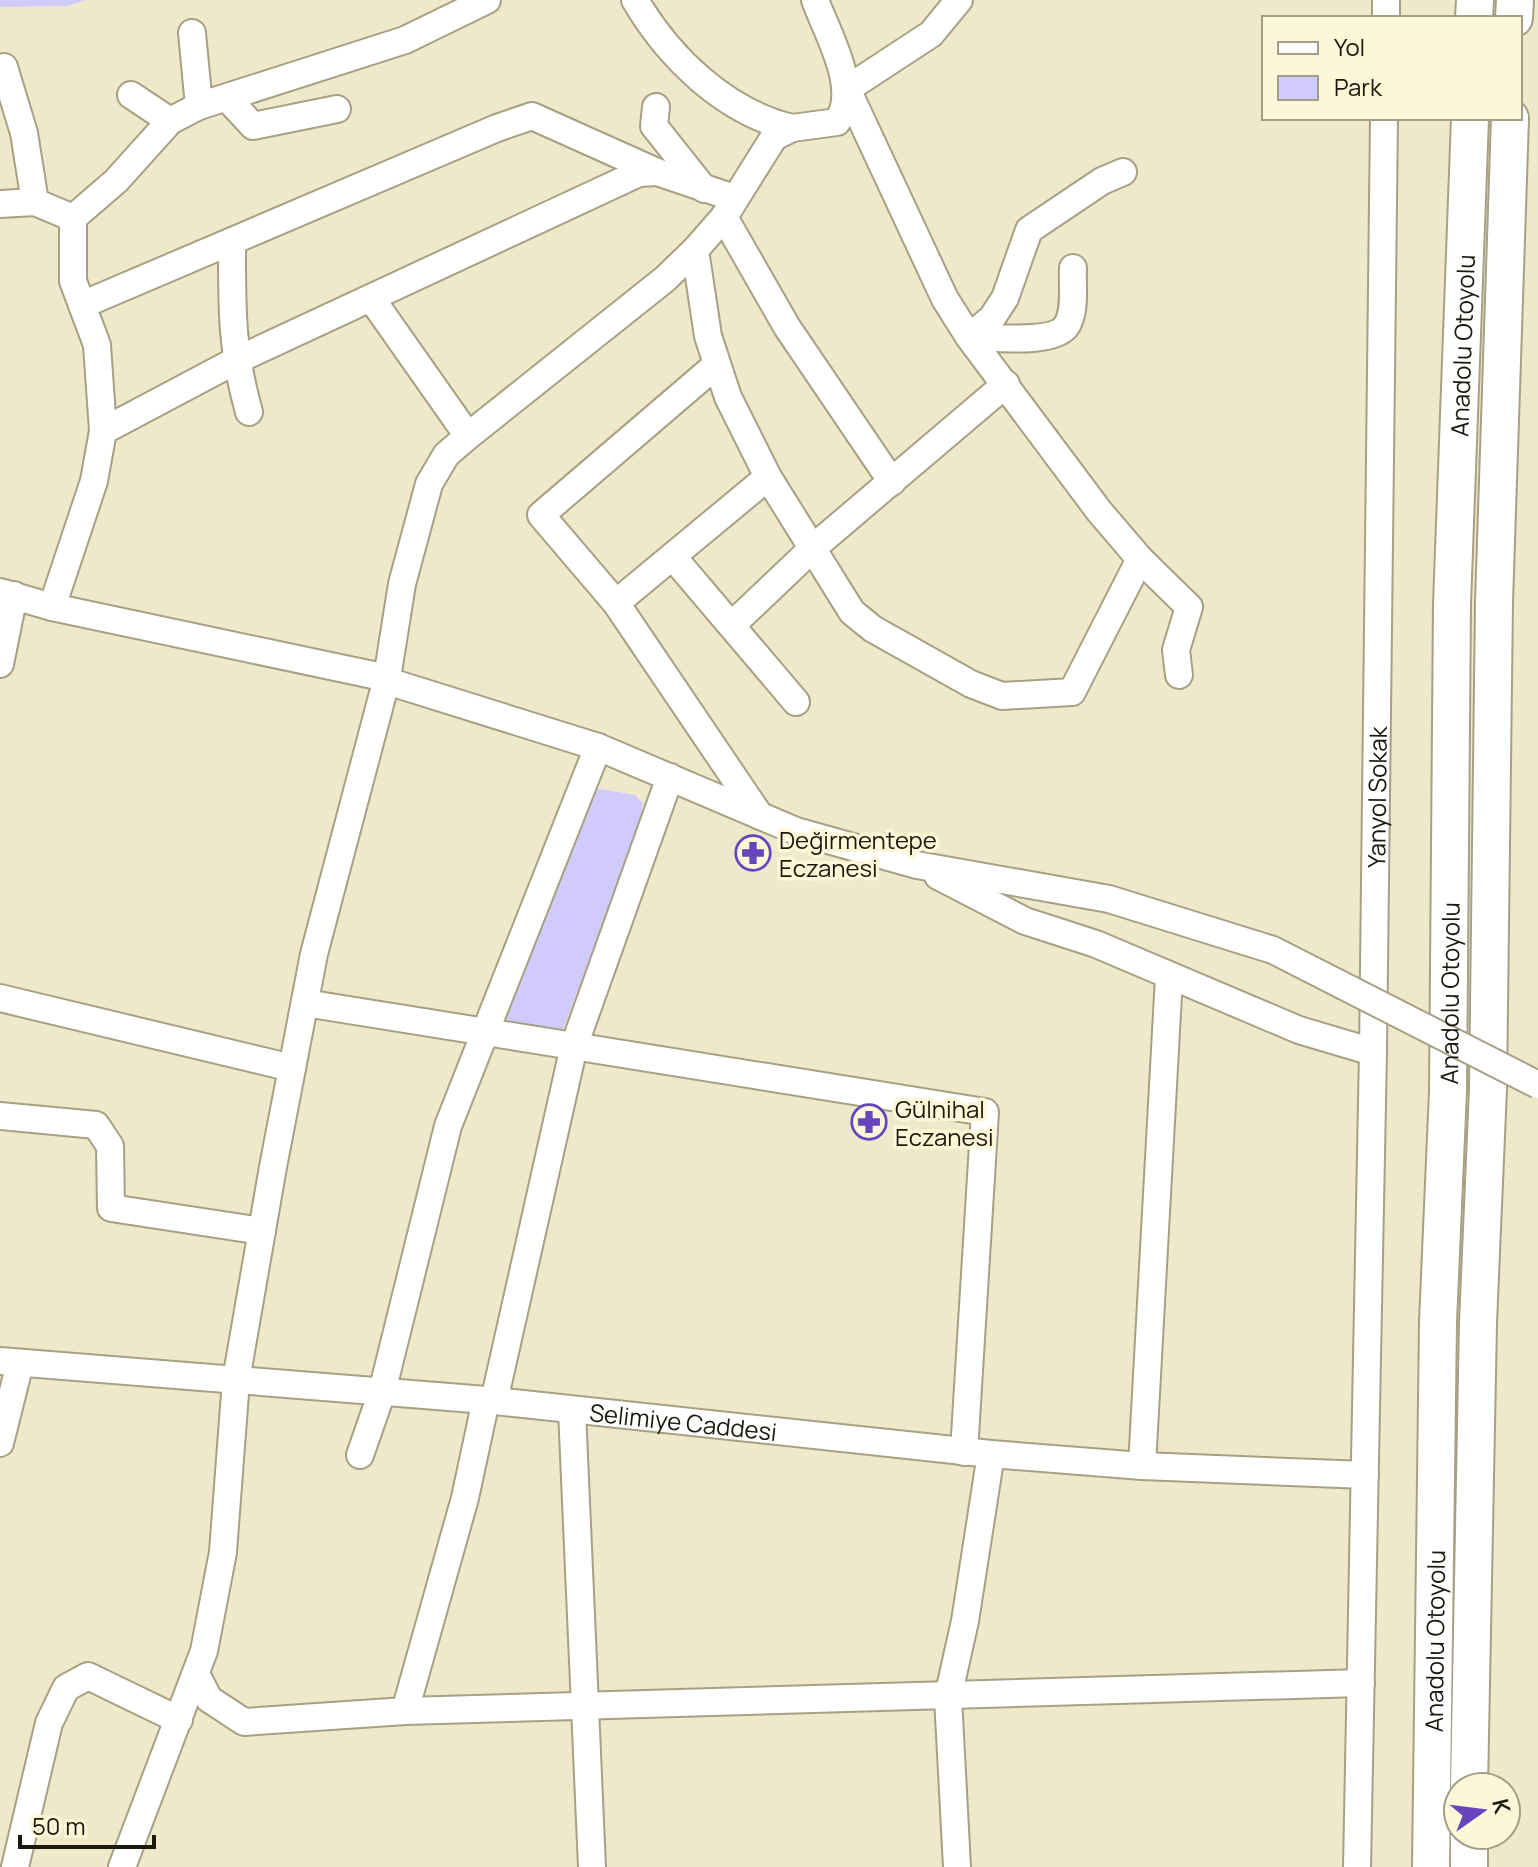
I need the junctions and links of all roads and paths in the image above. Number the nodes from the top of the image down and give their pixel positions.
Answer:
1 (487, 0) edge
2 (635, 0) edge
3 (815, 0) edge
4 (959, 0) edge
5 (192, 33) dead end
6 (4, 67) dead end
7 (847, 89) junction
8 (131, 95) dead end
9 (228, 99) junction
10 (199, 106) junction
11 (656, 107) dead end
12 (337, 109) dead end
13 (1384, 120) edge
14 (1470, 120) edge
15 (1510, 120) edge
16 (170, 121) junction
17 (792, 128) junction
18 (657, 172) junction
19 (1123, 172) dead end
20 (704, 189) junction
21 (35, 202) junction
22 (0, 204) edge
23 (729, 208) junction
24 (73, 218) junction
25 (232, 243) junction
26 (695, 250) junction
27 (1073, 268) dead end
28 (371, 298) junction
29 (82, 305) junction
30 (969, 337) junction
31 (235, 361) junction
32 (715, 366) junction
33 (1006, 384) junction
34 (249, 412) dead end
35 (103, 431) junction
36 (468, 436) junction
37 (768, 477) junction
38 (892, 482) junction
39 (814, 547) junction
40 (673, 557) junction
41 (1140, 559) junction
42 (7, 593) edge
43 (616, 603) junction
44 (52, 607) junction
45 (732, 625) junction
46 (0, 664) edge
47 (1179, 675) dead end
48 (387, 679) junction
49 (796, 702) dead end
50 (598, 747) junction
51 (670, 777) junction
52 (760, 816) junction
53 (917, 865) junction
54 (1169, 977) junction
55 (0, 998) edge
56 (305, 1003) junction
57 (483, 1031) junction
58 (574, 1046) junction
59 (1373, 1052) junction
60 (292, 1068) junction
61 (1538, 1085) edge
62 (0, 1116) edge
63 (262, 1231) junction
64 (10, 1362) edge
65 (236, 1380) junction
66 (382, 1392) junction
67 (490, 1401) junction
68 (572, 1410) junction
69 (0, 1443) edge
70 (964, 1452) junction
71 (991, 1454) junction
72 (360, 1455) dead end
73 (1142, 1466) junction
74 (1365, 1475) junction
75 (196, 1674) junction
76 (1361, 1683) junction
77 (948, 1697) junction
78 (585, 1706) junction
79 (405, 1711) junction
80 (179, 1720) junction
81 (1469, 1771) edge
82 (15, 1867) edge
83 (122, 1867) edge
84 (592, 1867) edge
85 (957, 1867) edge
86 (1357, 1867) edge
87 (1431, 1867) edge

1 - 9 street
2 - 17 street
3 - 7 street
4 - 7 street
5 - 10 street
6 - 21 street
7 - 17 street
7 - 30 street
8 - 16 street
9 - 10 street
9 - 12 street
10 - 16 street
11 - 20 street
13 - 59 street, Yanyol Sokak
14 - 87 highway, Anadolu Otoyolu
15 - 81 highway, Anadolu Otoyolu
16 - 24 street
17 - 23 street
18 - 20 street
18 - 25 street
18 - 28 street
19 - 30 street
20 - 23 street
21 - 22 street
21 - 24 street
23 - 26 street
23 - 38 street
24 - 29 street
25 - 29 street
25 - 31 street
26 - 32 street
26 - 36 street
27 - 30 street
28 - 31 street
28 - 36 street
29 - 35 street
30 - 33 street
31 - 34 street
31 - 35 street
32 - 37 street
32 - 43 street
33 - 38 street
33 - 41 street
35 - 44 street
36 - 48 street
37 - 39 street
37 - 40 street
38 - 39 street
39 - 41 street
39 - 45 street
40 - 43 street
40 - 45 street
41 - 47 street
42 - 44 street
42 - 46 street
43 - 52 street
44 - 48 street
45 - 49 street
48 - 50 street
48 - 56 street
50 - 51 street
50 - 57 street
51 - 52 street
51 - 58 street
52 - 53 street
53 - 54 street
53 - 61 street, bridge
54 - 59 street
54 - 73 street
55 - 60 street
56 - 57 street
56 - 60 street
57 - 58 street
57 - 66 street
58 - 67 street
58 - 70 street
59 - 74 street, Yanyol Sokak
60 - 63 street
62 - 63 street
63 - 65 street
64 - 65 street, Selimiye Caddesi
64 - 69 street
65 - 66 street, Selimiye Caddesi
65 - 75 street
66 - 67 street, Selimiye Caddesi
66 - 72 street
67 - 68 street, Selimiye Caddesi
67 - 79 street
68 - 70 street, Selimiye Caddesi
68 - 78 street
70 - 71 street, Selimiye Caddesi
71 - 73 street, Selimiye Caddesi
71 - 77 street
73 - 74 street, Selimiye Caddesi
74 - 76 street, Yanyol Sokak
75 - 79 street
75 - 80 street
76 - 77 street
76 - 86 street, Yanyol Sokak
77 - 78 street
77 - 85 street
78 - 79 street
78 - 84 street
80 - 82 street
80 - 83 street

